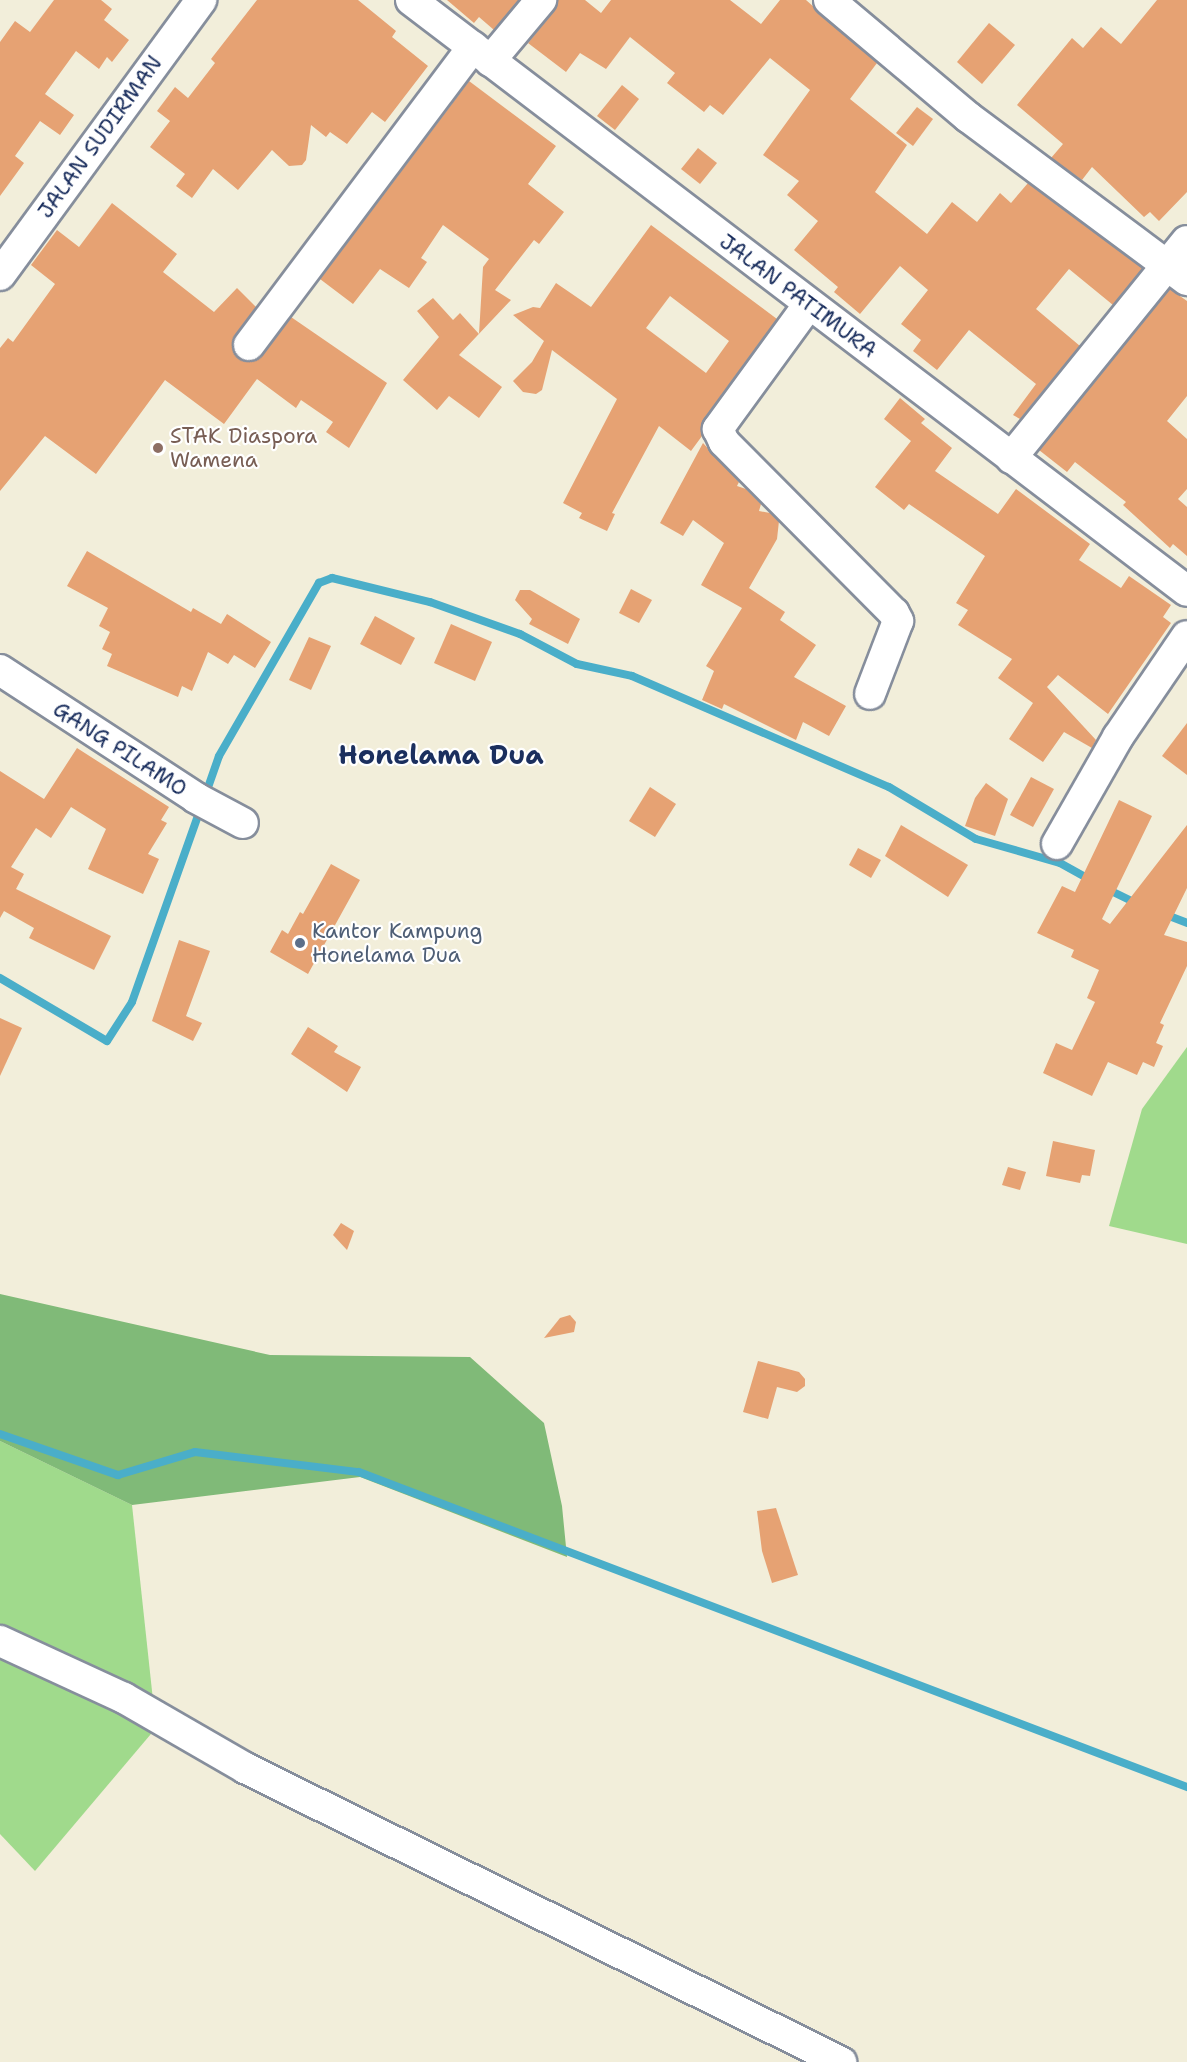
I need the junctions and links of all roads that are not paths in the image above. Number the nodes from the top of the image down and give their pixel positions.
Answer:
1 (201, 0) edge
2 (411, 0) edge
3 (540, 0) edge
4 (829, 0) edge
5 (481, 54) junction
6 (1187, 241) edge
7 (1178, 272) edge
8 (0, 275) edge
9 (809, 304) junction
10 (249, 345) dead end
11 (1011, 458) junction
12 (1187, 591) edge
13 (1187, 636) edge
14 (0, 670) edge
15 (870, 694) dead end
16 (243, 824) dead end
17 (1057, 844) dead end
18 (0, 1641) edge
19 (841, 2062) edge

1 - 8 street, JALAN SUDIRMAN
2 - 5 street, JALAN PATIMURA
3 - 5 street
4 - 7 street
5 - 9 street, JALAN PATIMURA
5 - 10 street
6 - 7 street
7 - 11 street
9 - 11 street, JALAN PATIMURA
9 - 15 street
11 - 12 street, JALAN PATIMURA
13 - 17 street
14 - 16 street, GANG PILAMO
18 - 19 street

